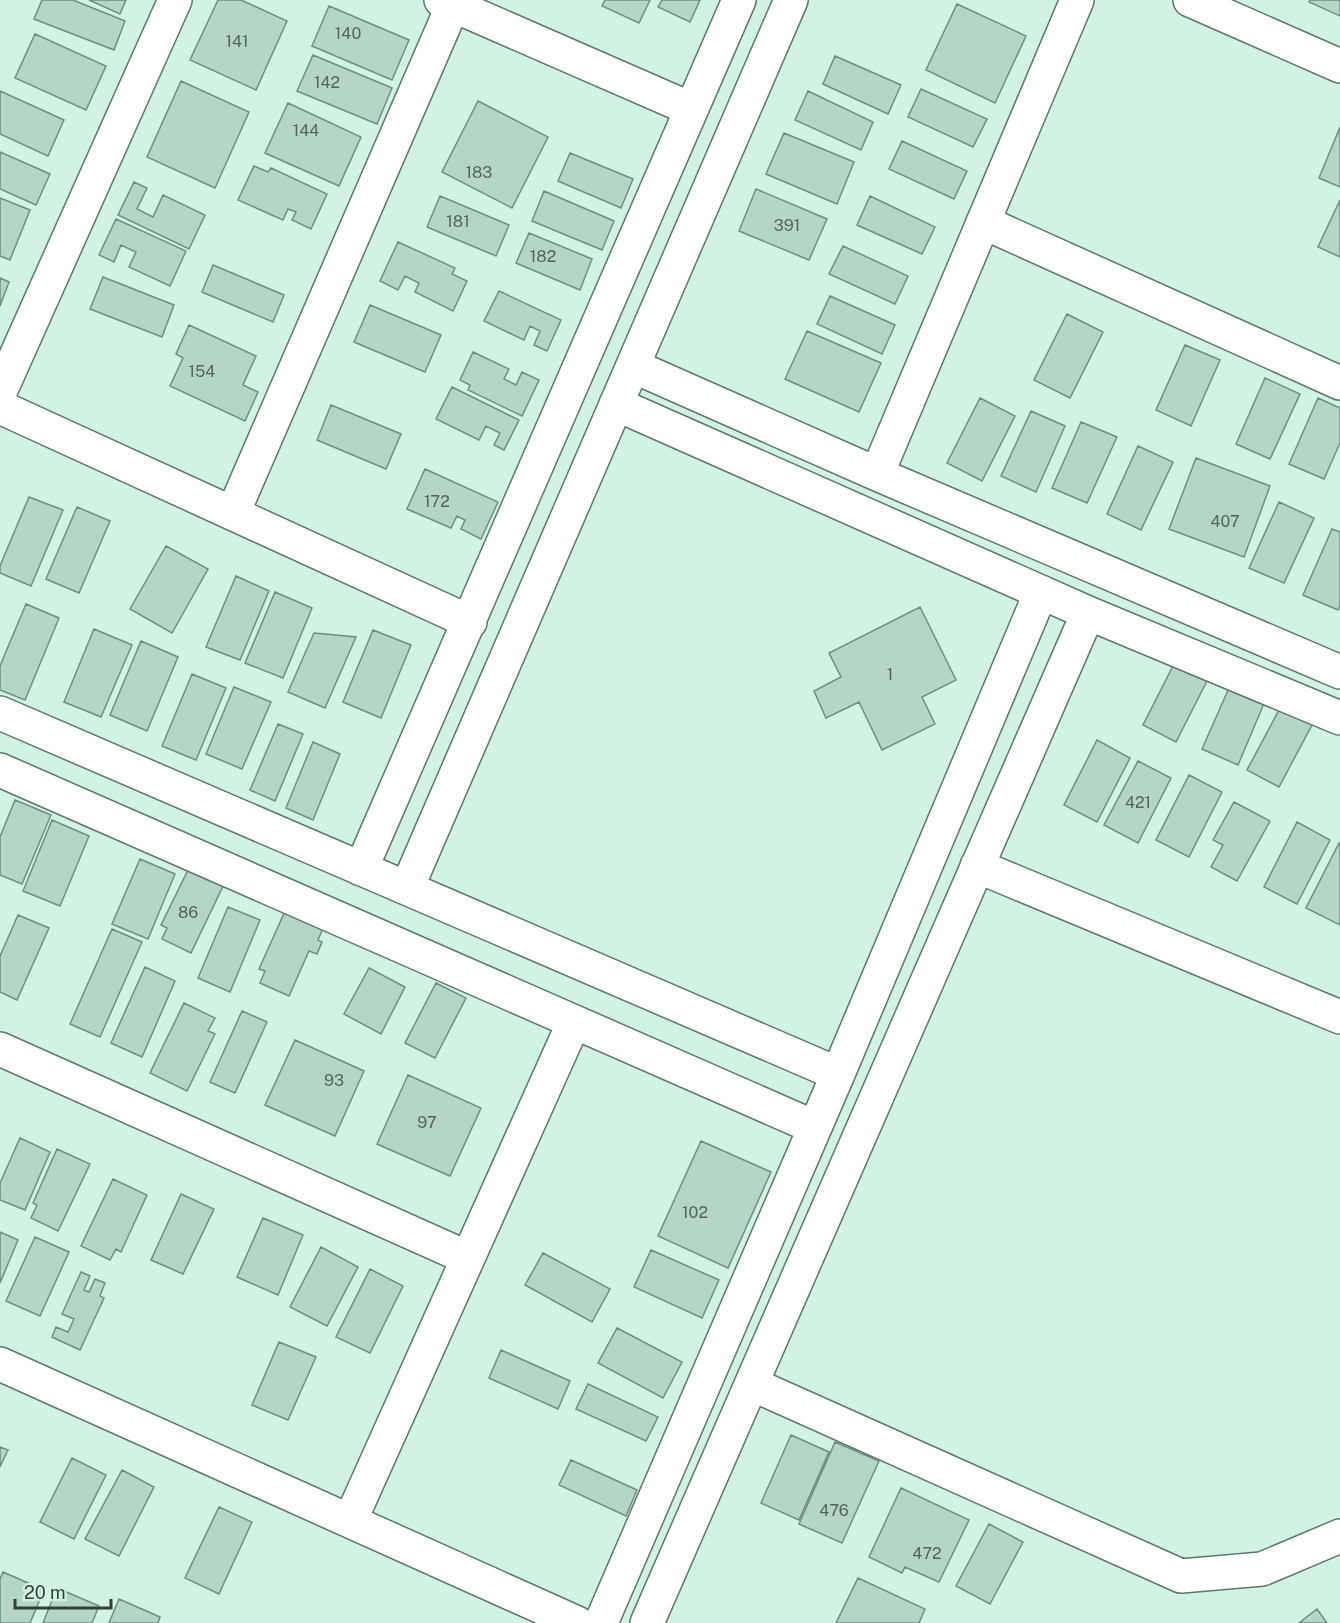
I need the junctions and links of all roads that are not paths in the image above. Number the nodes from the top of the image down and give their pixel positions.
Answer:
1 (175, 0) edge
2 (739, 0) edge
3 (791, 0) edge
4 (1077, 0) edge
5 (1190, 0) edge
6 (447, 3) edge
7 (1340, 66) edge
8 (691, 109) junction
9 (983, 222) junction
10 (633, 366) junction
11 (1340, 383) edge
12 (686, 389) junction
13 (0, 392) edge
14 (616, 404) junction
15 (0, 407) edge
16 (669, 427) junction
17 (877, 474) junction
18 (233, 513) junction
19 (1041, 592) junction
20 (1088, 613) junction
21 (470, 622) junction
22 (1340, 672) edge
23 (0, 713) edge
24 (1339, 714) edge
25 (0, 770) edge
26 (977, 866) junction
27 (361, 869) junction
28 (407, 888) junction
29 (1340, 1017) edge
30 (574, 1022) junction
31 (0, 1049) edge
32 (838, 1074) junction
33 (814, 1127) junction
34 (468, 1258) junction
35 (0, 1364) edge
36 (752, 1384) junction
37 (350, 1521) junction
38 (1340, 1536) edge
39 (577, 1623) edge
40 (601, 1623) edge
41 (647, 1623) edge

1 - 13 street
2 - 8 street
3 - 10 street
4 - 9 street
5 - 7 street
6 - 8 street
6 - 18 street
8 - 21 street
9 - 11 street
9 - 17 street
10 - 12 street
10 - 14 street
12 - 16 street
12 - 17 street
14 - 16 street
14 - 28 street
15 - 18 street
16 - 19 street
17 - 22 street
18 - 21 street
19 - 20 street
19 - 32 street
20 - 24 street
20 - 26 street
21 - 27 street
23 - 27 street
25 - 30 street
26 - 29 street
26 - 36 street
27 - 28 street
28 - 32 street
30 - 33 street
30 - 34 street
31 - 34 street
32 - 33 street
33 - 40 street
34 - 37 street
35 - 37 street
36 - 38 street
36 - 41 street
37 - 39 street

